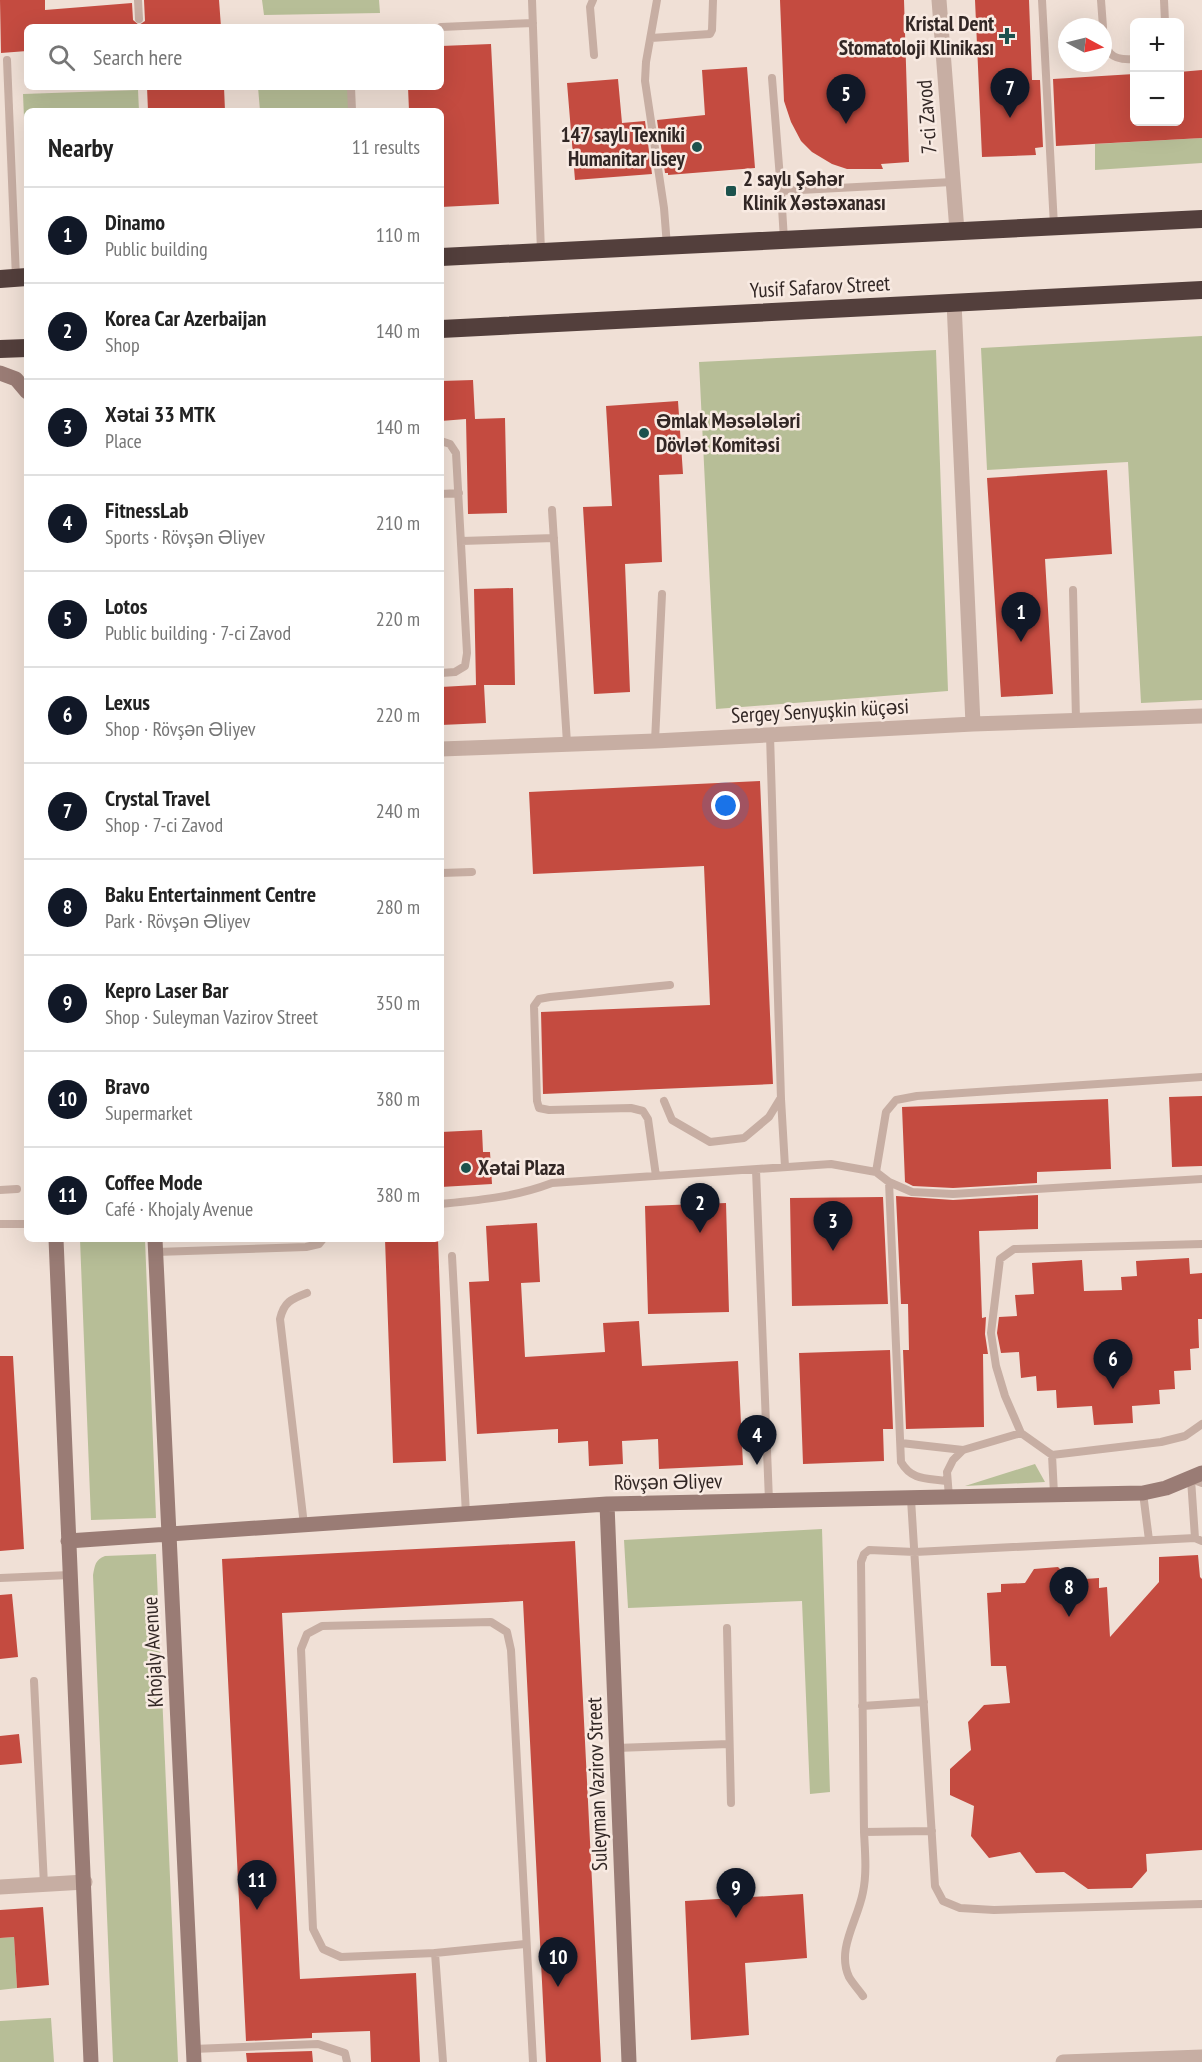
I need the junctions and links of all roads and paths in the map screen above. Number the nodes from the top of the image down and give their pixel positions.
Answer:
1 (138, 0) edge
2 (532, 0) edge
3 (593, 0) edge
4 (657, 0) edge
5 (713, 0) edge
6 (939, 0) edge
7 (1042, 0) edge
8 (1101, 0) edge
9 (1164, 0) edge
10 (1102, 18) edge
11 (1165, 18) edge
12 (140, 19) dead end
13 (532, 23) junction
14 (444, 27) edge
15 (651, 38) junction
16 (594, 55) dead end
17 (1112, 55) edge
18 (1130, 59) edge
19 (7, 60) dead end
20 (772, 78) dead end
21 (351, 90) edge
22 (352, 108) edge
23 (952, 182) junction
24 (781, 191) junction
25 (1202, 219) edge
26 (1054, 226) junction
27 (957, 231) junction
28 (784, 240) junction
29 (667, 246) junction
30 (541, 252) junction
31 (444, 256) edge
32 (14, 278) edge
33 (1202, 290) edge
34 (954, 302) junction
35 (444, 329) edge
36 (24, 348) edge
37 (0, 349) edge
38 (0, 373) edge
39 (24, 388) edge
40 (444, 442) edge
41 (459, 493) junction
42 (444, 494) edge
43 (552, 510) dead end
44 (554, 538) junction
45 (461, 541) junction
46 (1073, 590) dead end
47 (662, 594) dead end
48 (444, 673) edge
49 (1202, 716) edge
50 (1076, 720) junction
51 (973, 724) junction
52 (770, 735) junction
53 (655, 741) junction
54 (567, 743) junction
55 (444, 749) edge
56 (472, 872) dead end
57 (444, 873) edge
58 (670, 985) dead end
59 (1202, 1077) edge
60 (781, 1099) junction
61 (664, 1101) dead end
62 (785, 1167) junction
63 (756, 1170) junction
64 (876, 1172) junction
65 (656, 1176) junction
66 (1202, 1179) edge
67 (889, 1182) junction
68 (17, 1189) dead end
69 (0, 1190) edge
70 (444, 1204) edge
71 (0, 1224) edge
72 (24, 1224) edge
73 (56, 1242) edge
74 (321, 1242) edge
75 (1202, 1244) edge
76 (156, 1245) edge
77 (452, 1256) dead end
78 (307, 1293) dead end
79 (1202, 1424) edge
80 (1021, 1433) junction
81 (901, 1443) junction
82 (963, 1450) junction
83 (1052, 1455) junction
84 (1198, 1478) edge
85 (947, 1481) junction
86 (1143, 1493) junction
87 (1054, 1494) junction
88 (949, 1497) junction
89 (911, 1499) junction
90 (769, 1501) junction
91 (608, 1504) junction
92 (466, 1514) junction
93 (304, 1525) junction
94 (168, 1534) junction
95 (1149, 1540) junction
96 (1199, 1540) edge
97 (68, 1541) junction
98 (915, 1552) junction
99 (70, 1575) junction
100 (0, 1578) edge
101 (727, 1628) dead end
102 (34, 1681) dead end
103 (924, 1702) junction
104 (862, 1706) junction
105 (729, 1744) junction
106 (616, 1748) junction
107 (731, 1803) dead end
108 (932, 1831) junction
109 (864, 1832) junction
110 (85, 1882) junction
111 (44, 1885) junction
112 (0, 1887) edge
113 (1202, 1904) edge
114 (525, 1944) junction
115 (435, 1953) junction
116 (863, 1996) dead end
117 (194, 2056) edge
118 (1202, 2057) edge
119 (92, 2062) edge
120 (347, 2062) edge
121 (443, 2062) edge
122 (532, 2062) edge
123 (629, 2062) edge
124 (1063, 2062) edge
125 (1089, 2062) edge

1 - 12 lane
2 - 13 lane
3 - 16 lane
4 - 15 lane
5 - 15 lane
6 - 23 street, 7-ci Zavod
7 - 26 lane
8 - 10 lane
9 - 11 lane
13 - 14 lane
13 - 30 lane
15 - 29 lane
17 - 18 lane
19 - 32 lane
20 - 24 lane
21 - 22 lane
23 - 24 lane
23 - 27 street, 7-ci Zavod
24 - 28 lane
25 - 26 highway
26 - 27 highway
27 - 28 highway
28 - 29 highway
29 - 30 highway
30 - 31 highway
33 - 34 highway, Yusif Safarov Street
34 - 35 highway, Yusif Safarov Street
34 - 51 street
36 - 37 highway
38 - 39 street
40 - 41 lane
41 - 42 lane
41 - 45 lane
43 - 44 lane
44 - 45 lane
44 - 54 lane
45 - 48 lane
46 - 50 lane
47 - 53 lane
49 - 50 street, Sergey Senyuşkin küçəsi
50 - 51 street, Sergey Senyuşkin küçəsi
51 - 52 street, Sergey Senyuşkin küçəsi
52 - 53 street, Sergey Senyuşkin küçəsi
52 - 60 lane
53 - 54 street, Sergey Senyuşkin küçəsi
54 - 55 street, Sergey Senyuşkin küçəsi
56 - 57 lane
58 - 65 lane
59 - 64 lane
60 - 61 lane
60 - 62 lane
62 - 63 lane
62 - 64 lane
63 - 65 lane
63 - 90 lane
64 - 67 lane
65 - 70 lane
66 - 67 lane
67 - 81 lane
68 - 69 lane
71 - 72 lane
73 - 97 street
74 - 76 lane
75 - 80 lane
76 - 94 street, Khojaly Avenue
77 - 92 lane
78 - 93 lane
79 - 83 lane
80 - 82 lane
80 - 83 lane
81 - 82 lane
81 - 85 lane
82 - 85 lane
83 - 87 lane
84 - 86 street, Rövşən Əliyev
84 - 96 lane
85 - 88 lane
86 - 87 street, Rövşən Əliyev
86 - 95 lane
87 - 88 street, Rövşən Əliyev
88 - 89 street, Rövşən Əliyev
89 - 90 street, Rövşən Əliyev
89 - 98 lane
90 - 91 street, Rövşən Əliyev
91 - 92 street, Rövşən Əliyev
91 - 106 street, Suleyman Vazirov Street
92 - 93 street, Rövşən Əliyev
93 - 94 street, Rövşən Əliyev
94 - 97 street, Rövşən Əliyev
94 - 117 street, Khojaly Avenue
95 - 96 lane
95 - 98 lane
97 - 99 street
98 - 103 lane
98 - 104 lane
99 - 100 lane
99 - 110 street
101 - 105 lane
102 - 111 lane
103 - 104 lane
103 - 108 lane
104 - 109 lane
105 - 106 lane
105 - 107 lane
106 - 123 street, Suleyman Vazirov Street
108 - 109 lane
108 - 113 lane
109 - 116 lane
110 - 111 street
110 - 119 street
111 - 112 street
114 - 115 lane
114 - 115 lane
114 - 122 lane
115 - 121 lane
117 - 120 lane
118 - 125 street
124 - 125 street

